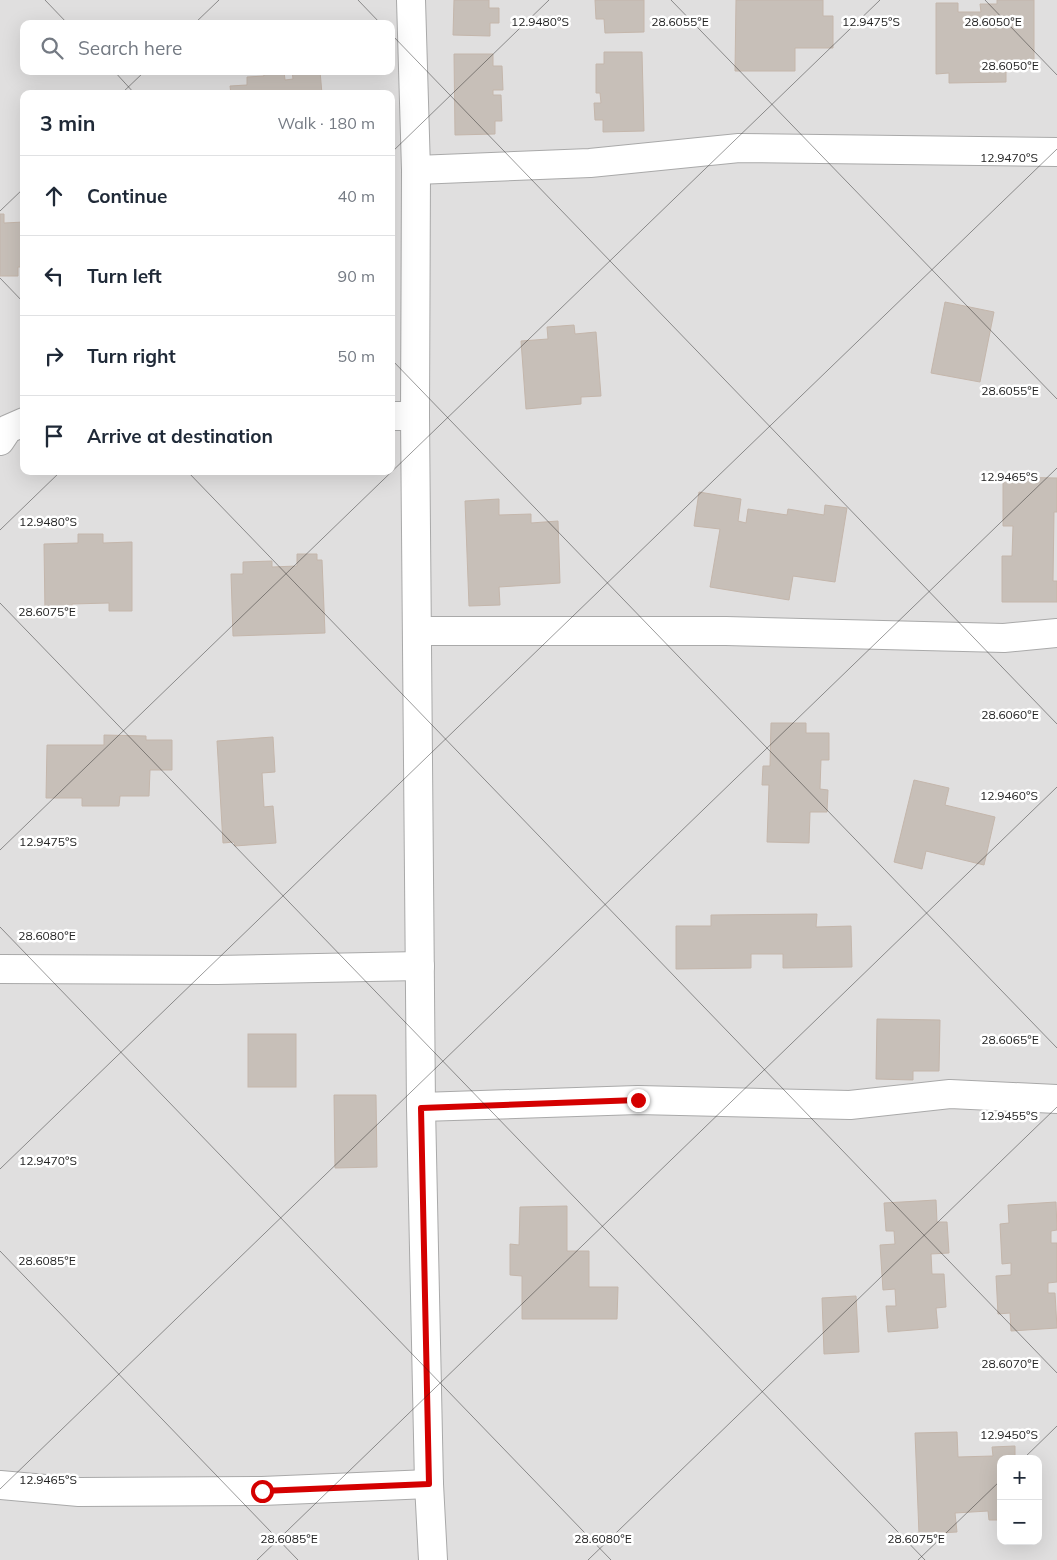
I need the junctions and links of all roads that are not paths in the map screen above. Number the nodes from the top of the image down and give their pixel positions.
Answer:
1 (411, 0) edge
2 (1057, 152) edge
3 (416, 170) junction
4 (403, 416) edge
5 (20, 424) edge
6 (0, 441) edge
7 (417, 631) junction
8 (1057, 634) edge
9 (420, 966) junction
10 (0, 969) edge
11 (1057, 1099) edge
12 (421, 1108) junction
13 (429, 1484) junction
14 (0, 1485) edge
15 (434, 1560) edge

1 - 3 street
2 - 3 street
3 - 4 street
4 - 7 street
5 - 6 street
7 - 8 street
7 - 9 street
9 - 10 street
9 - 12 street
11 - 12 street
12 - 13 street
13 - 14 street
13 - 15 street

